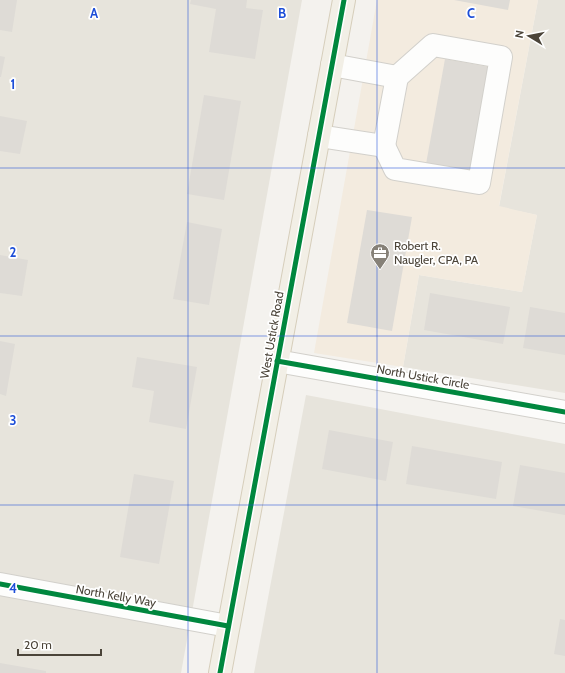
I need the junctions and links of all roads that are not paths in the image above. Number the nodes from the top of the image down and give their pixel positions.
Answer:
1 (344, 0) edge
2 (332, 65) junction
3 (397, 77) junction
4 (319, 136) junction
5 (384, 146) junction
6 (278, 361) junction
7 (565, 412) edge
8 (0, 584) edge
9 (228, 626) junction
10 (220, 673) edge

1 - 2 main road, West Ustick Road
2 - 3 street
2 - 4 main road, West Ustick Road
3 - 5 street
3 - 5 street
4 - 5 street
4 - 6 main road, West Ustick Road
6 - 7 street, North Ustick Circle
6 - 9 main road, West Ustick Road
8 - 9 street, North Kelly Way
9 - 10 main road, West Ustick Road

